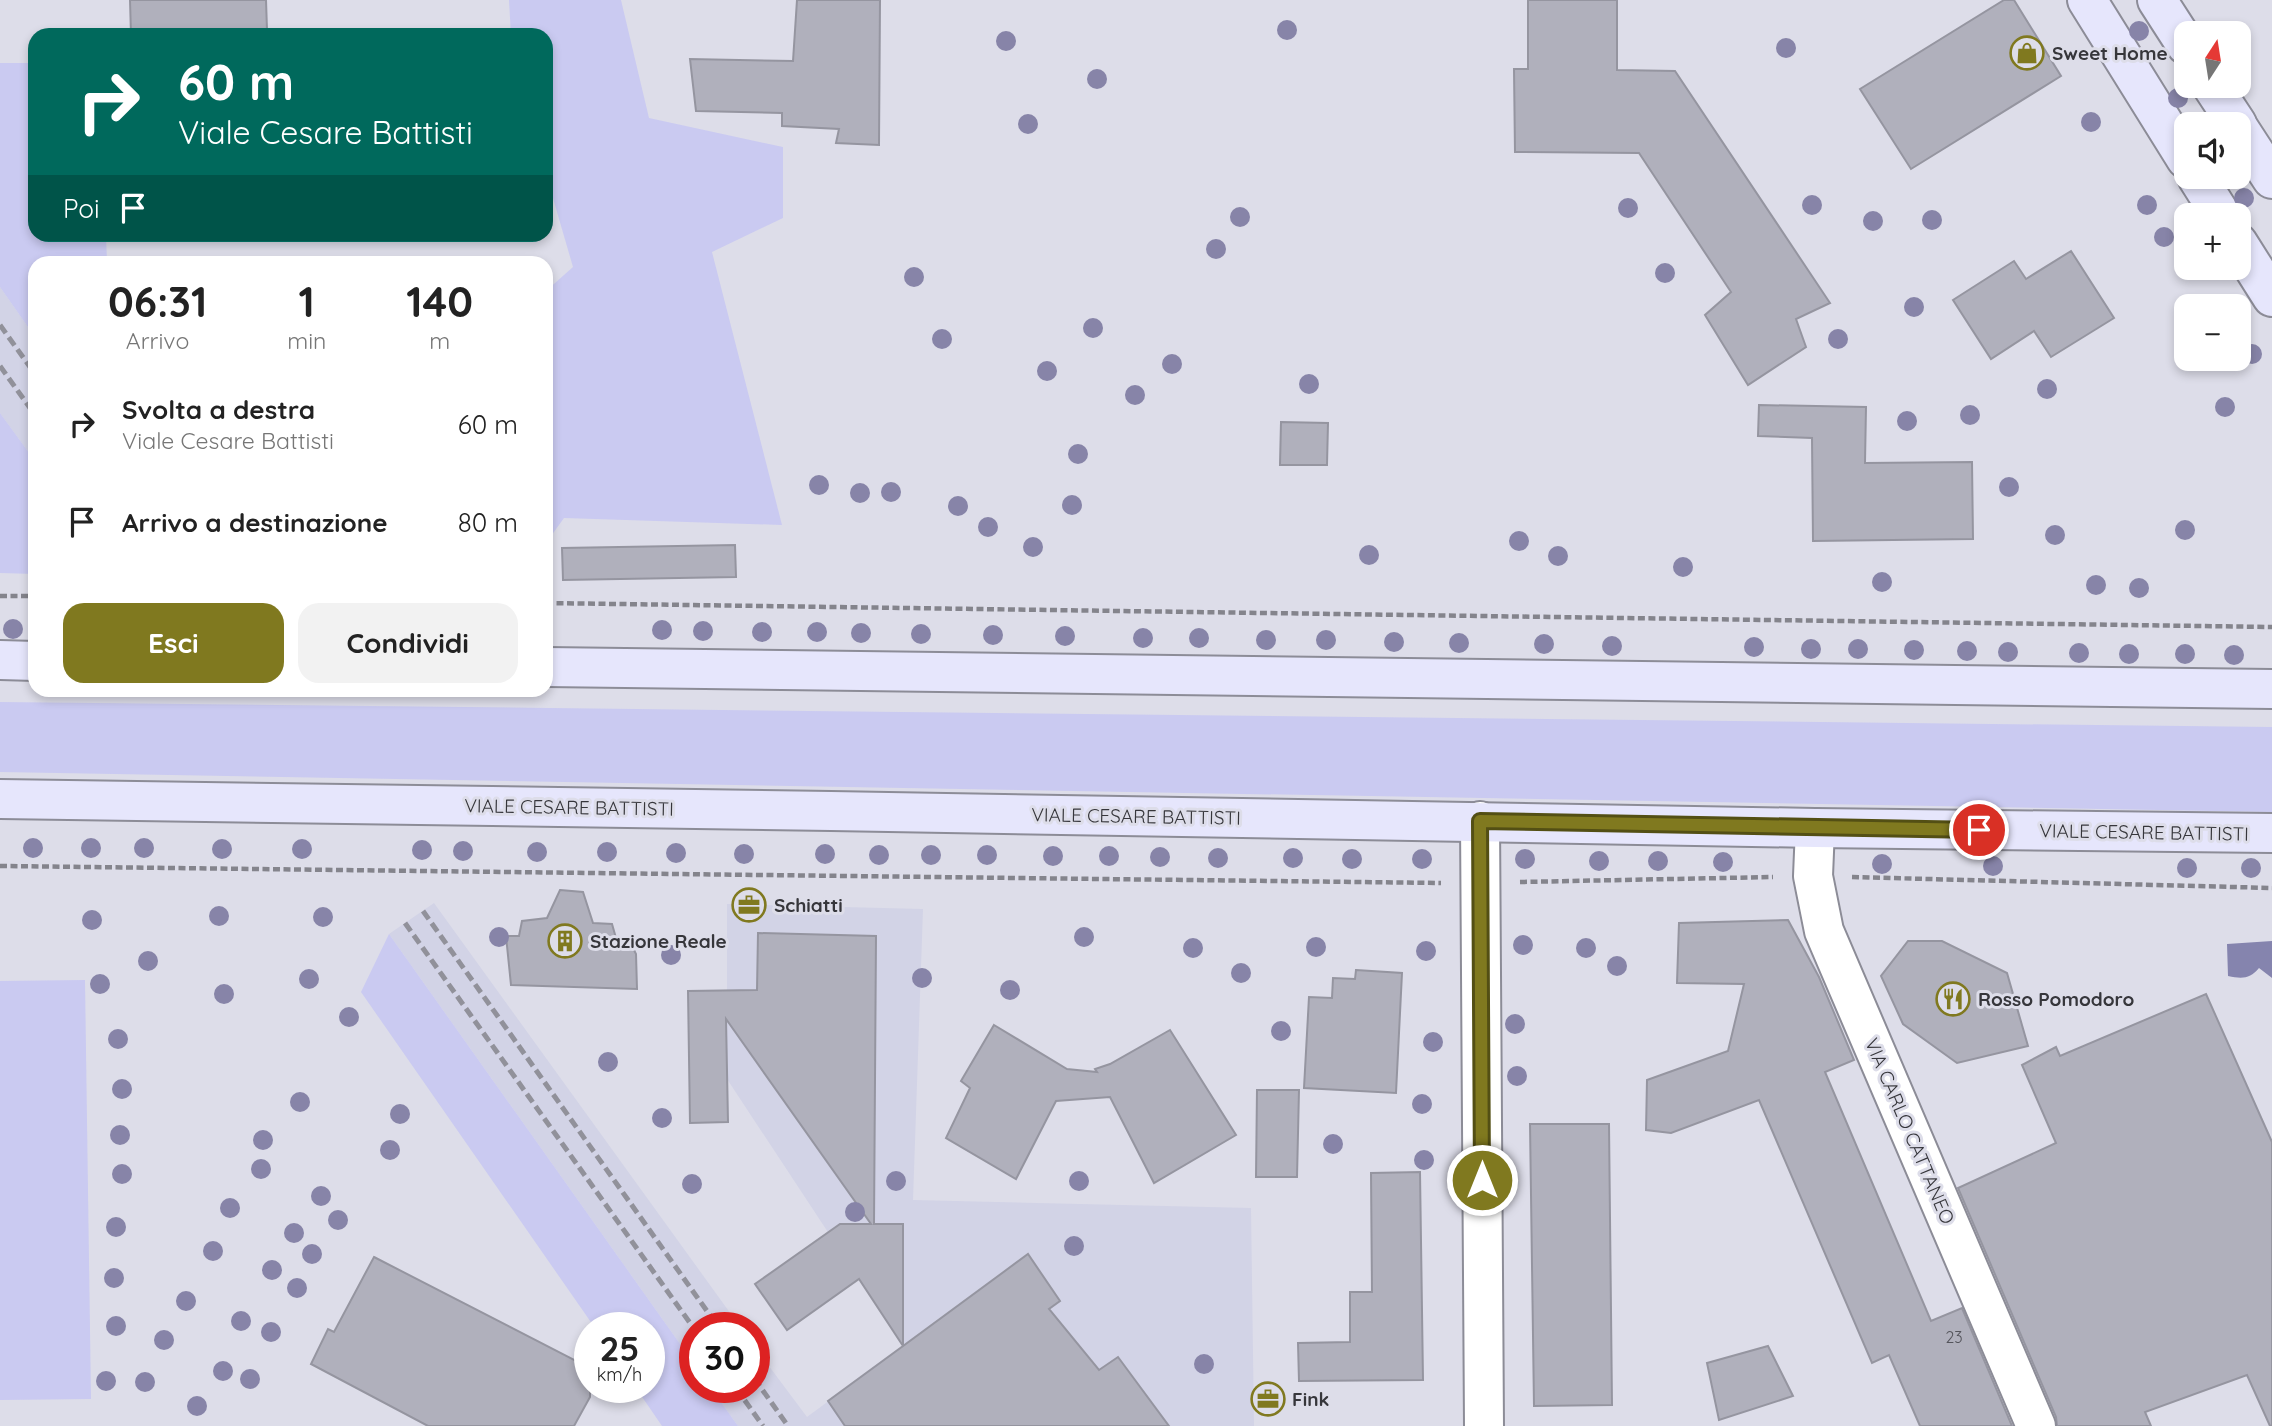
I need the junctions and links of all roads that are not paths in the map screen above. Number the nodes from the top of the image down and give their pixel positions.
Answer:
1 (2087, 0) edge
2 (2157, 0) edge
3 (2174, 26) edge
4 (2174, 140) edge
5 (2251, 147) edge
6 (2272, 179) edge
7 (2251, 264) edge
8 (2272, 297) edge
9 (0, 660) edge
10 (28, 661) edge
11 (553, 667) edge
12 (2272, 689) edge
13 (0, 799) edge
14 (1480, 821) junction
15 (1815, 828) junction
16 (2272, 833) edge
17 (1484, 1426) edge
18 (2036, 1426) edge

1 - 4 main road
2 - 3 main road
5 - 6 main road
7 - 8 main road
9 - 10 main road
11 - 12 main road
13 - 14 main road, VIALE CESARE BATTISTI
14 - 15 main road, VIALE CESARE BATTISTI
14 - 17 street
15 - 16 main road, VIALE CESARE BATTISTI
15 - 18 street, VIA CARLO CATTANEO

